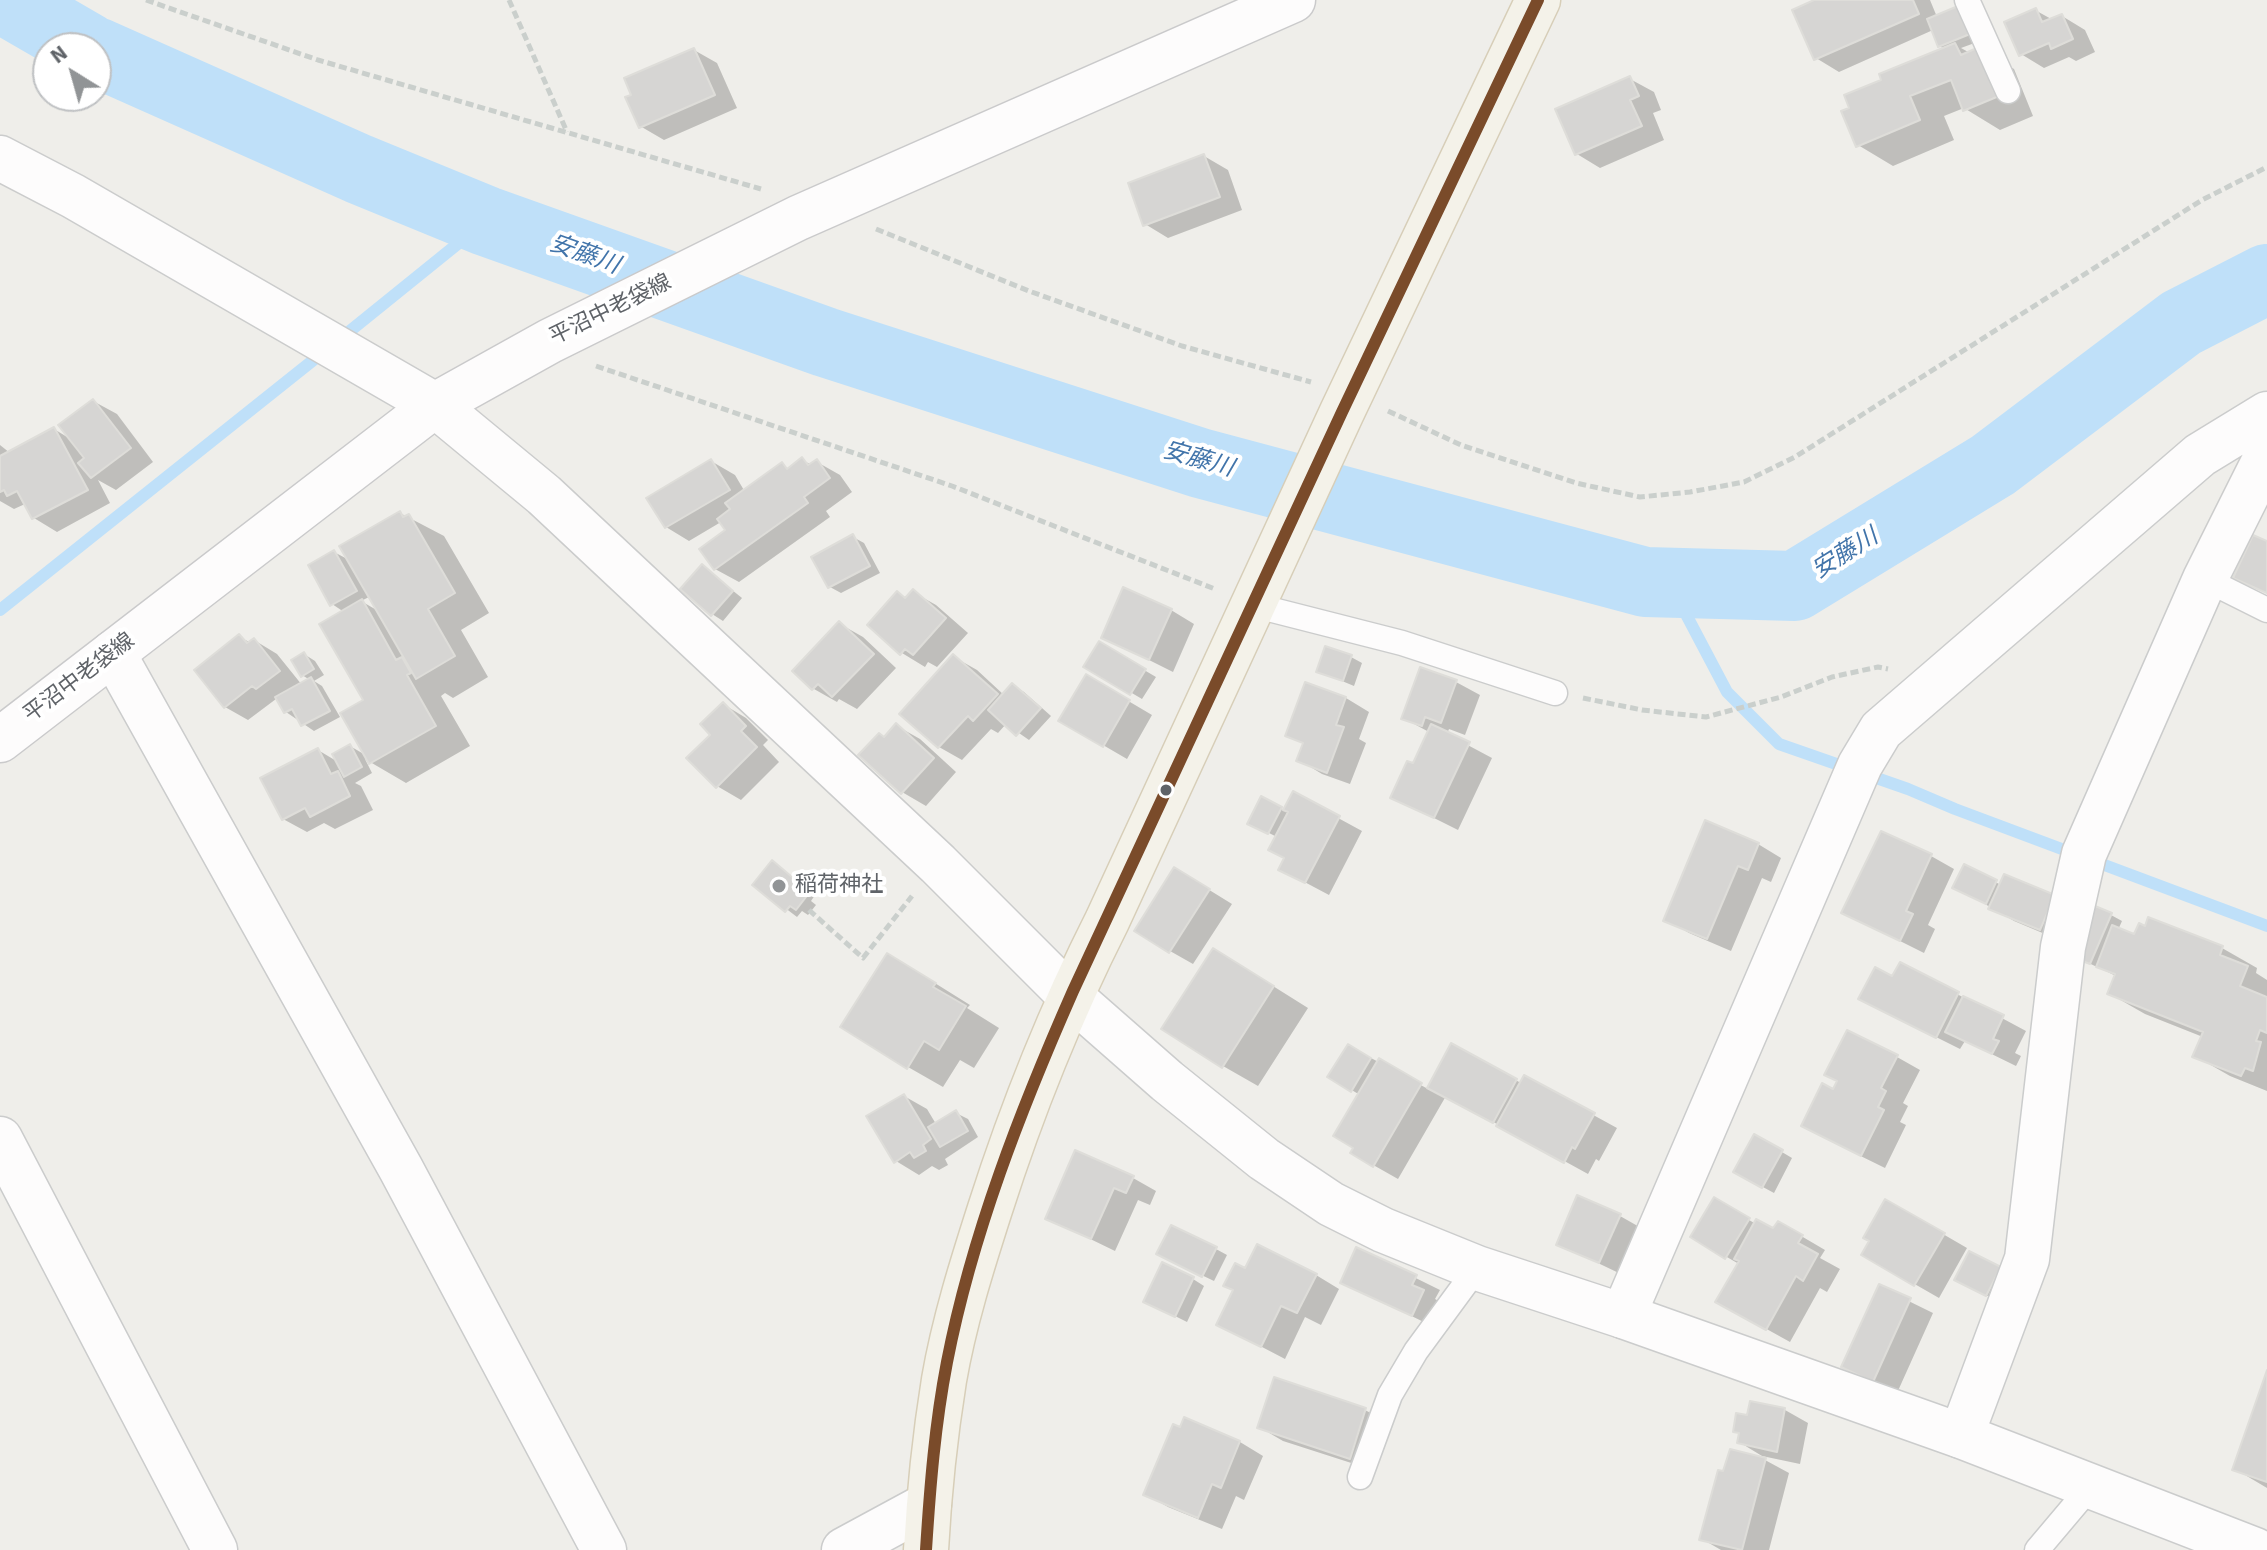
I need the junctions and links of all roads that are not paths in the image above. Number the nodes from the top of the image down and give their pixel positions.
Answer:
1 (1293, 0) edge
2 (1538, 0) edge
3 (1967, 0) edge
4 (1248, 9) edge
5 (2008, 91) dead end
6 (0, 158) edge
7 (435, 405) junction
8 (2267, 414) edge
9 (2267, 455) edge
10 (2205, 579) junction
11 (1260, 591) junction
12 (2267, 610) edge
13 (113, 653) junction
14 (1555, 693) road end
15 (0, 740) edge
16 (1069, 995) junction
17 (0, 1139) edge
18 (1477, 1268) junction
19 (1623, 1316) junction
20 (1961, 1436) junction
21 (1360, 1477) dead end
22 (2091, 1486) junction
23 (929, 1504) junction
24 (2239, 1547) edge
25 (215, 1550) edge
26 (604, 1550) edge
27 (844, 1550) edge
28 (926, 1550) edge
29 (2037, 1550) edge

1 - 4 street, 平沼中老袋線
2 - 11 main road
3 - 5 lane
4 - 7 street, 平沼中老袋線
6 - 7 street
7 - 13 street, 平沼中老袋線
7 - 16 street
8 - 19 street
9 - 10 street
10 - 12 lane
10 - 20 street
11 - 14 lane
11 - 16 main road
13 - 15 street, 平沼中老袋線
13 - 26 street
16 - 18 street
16 - 23 main road
17 - 25 street
18 - 19 street
18 - 21 lane
19 - 20 street
20 - 22 street
22 - 24 street
22 - 29 lane
23 - 27 street
23 - 28 main road

